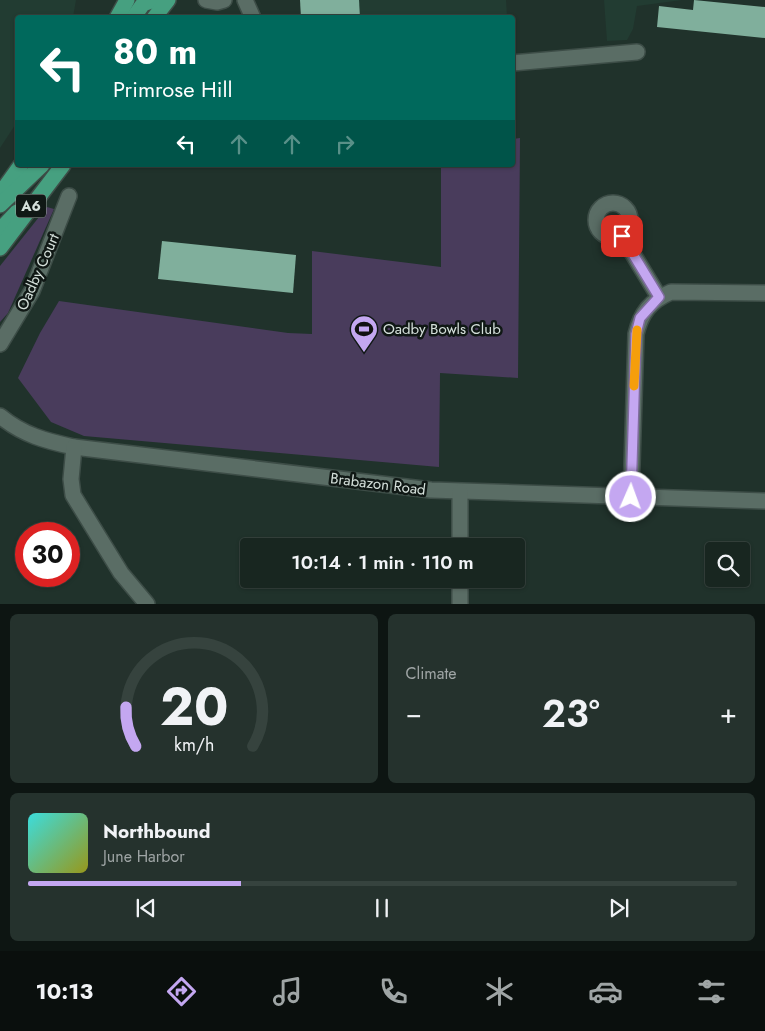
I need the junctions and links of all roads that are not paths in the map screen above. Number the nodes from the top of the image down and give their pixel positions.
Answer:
1 (127, 0) edge
2 (154, 0) edge
3 (168, 0) edge
4 (206, 0) edge
5 (224, 0) edge
6 (245, 0) edge
7 (119, 15) edge
8 (135, 15) edge
9 (156, 15) edge
10 (252, 15) edge
11 (638, 52) dead end
12 (515, 63) edge
13 (20, 167) edge
14 (40, 167) edge
15 (59, 167) edge
16 (60, 167) edge
17 (0, 194) edge
18 (69, 196) dead end
19 (0, 205) edge
20 (0, 230) edge
21 (622, 236) dead end
22 (0, 248) edge
23 (765, 293) edge
24 (659, 297) junction
25 (0, 344) edge
26 (0, 416) edge
27 (74, 447) junction
28 (460, 492) junction
29 (631, 497) junction
30 (765, 501) edge
31 (460, 538) edge
32 (460, 588) edge
33 (146, 603) edge
34 (460, 604) edge

1 - 7 highway
2 - 8 highway
3 - 9 highway
4 - 5 street
6 - 10 street
11 - 12 street
13 - 17 highway, A6
14 - 19 highway, A6
15 - 20 highway, A6
16 - 22 highway, A6
18 - 25 street, Oadby Court
21 - 24 street
23 - 24 street
24 - 29 street
26 - 27 street, Brabazon Road
27 - 28 street, Brabazon Road
27 - 33 street
28 - 29 street, Brabazon Road
28 - 31 street
29 - 30 street, Brabazon Road
32 - 34 street

